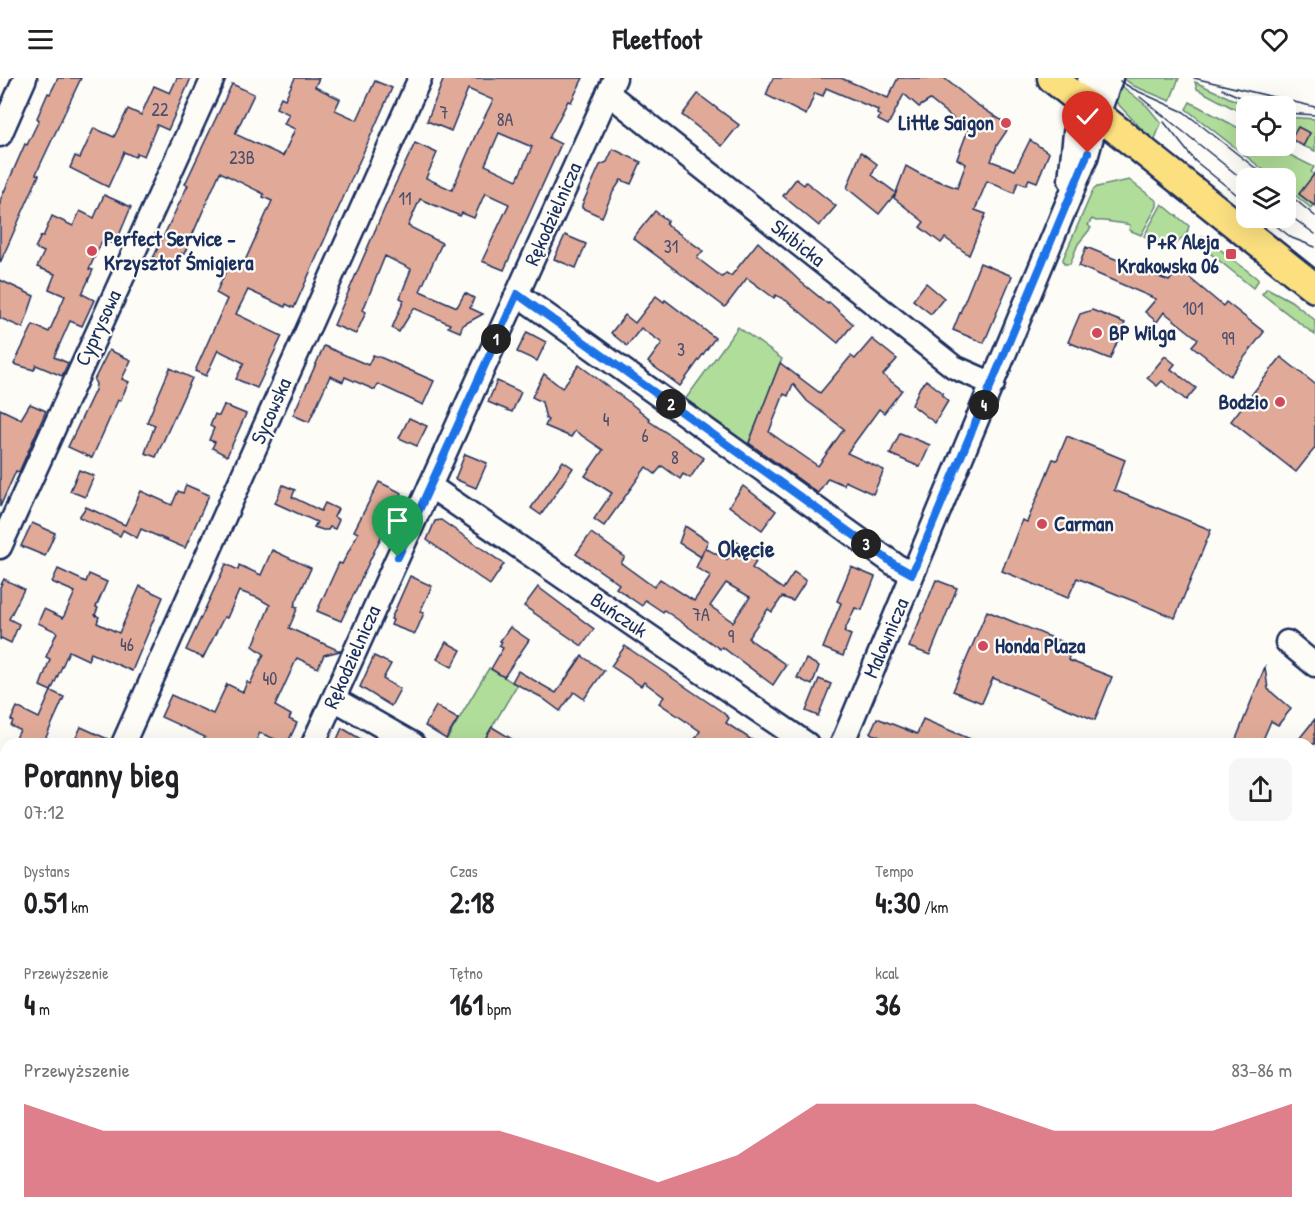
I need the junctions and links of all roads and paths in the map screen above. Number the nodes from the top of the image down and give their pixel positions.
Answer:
1 (25, 78) edge
2 (213, 78) edge
3 (420, 78) edge
4 (1052, 78) edge
5 (1111, 78) edge
6 (611, 85) edge
7 (1090, 98) edge
8 (7, 103) edge
9 (0, 135) edge
10 (1315, 288) edge
11 (517, 294) junction
12 (993, 384) junction
13 (430, 486) junction
14 (0, 547) edge
15 (912, 574) junction
16 (1287, 642) dead end
17 (1315, 665) edge
18 (334, 699) junction
19 (126, 738) edge
20 (316, 738) edge
21 (402, 738) edge
22 (798, 738) edge
23 (844, 738) edge

1 - 8 street
2 - 14 street, Cyprysowa
3 - 19 street, Sycowska
4 - 7 main road
5 - 7 street, Malownicza
6 - 11 street, Rękodzielnicza
6 - 12 street, Skibicka
7 - 10 main road
7 - 12 street, Malownicza
8 - 9 street
11 - 13 street, Rękodzielnicza
11 - 15 street
12 - 15 street, Malownicza
13 - 18 street, Rękodzielnicza
13 - 22 street, Buńczuk
15 - 23 street, Malownicza
16 - 17 street
18 - 20 street, Rękodzielnicza
18 - 21 street

